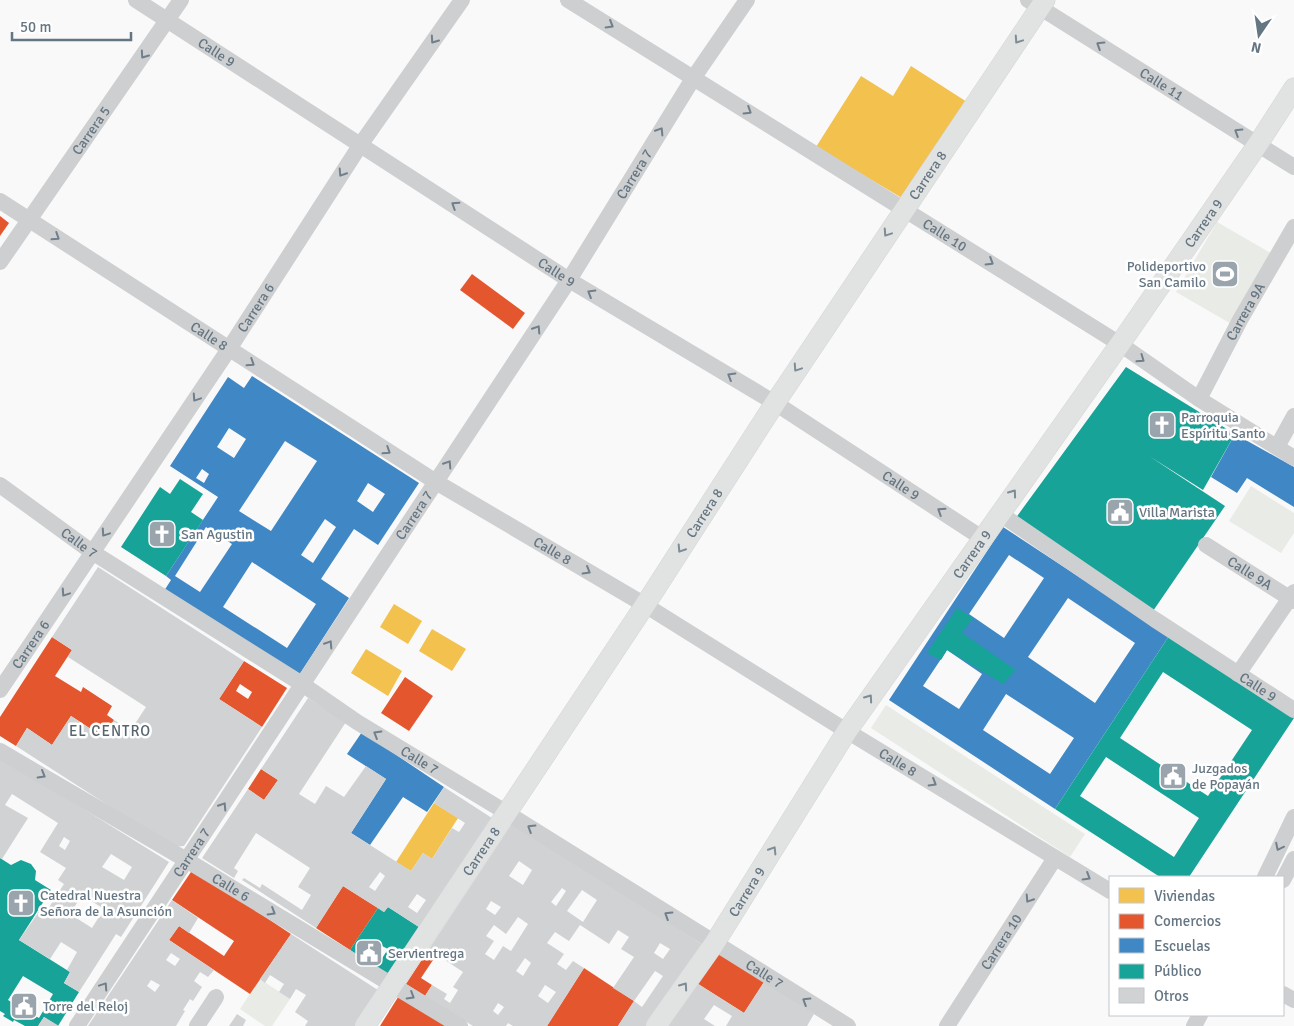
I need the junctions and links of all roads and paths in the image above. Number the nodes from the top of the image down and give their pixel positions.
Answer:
1 (136, 0) edge
2 (181, 0) edge
3 (462, 0) edge
4 (568, 0) edge
5 (747, 0) edge
6 (1038, 2) edge
7 (168, 21) junction
8 (694, 77) junction
9 (1294, 88) edge
10 (360, 144) junction
11 (1258, 144) junction
12 (1294, 167) edge
13 (0, 201) edge
14 (904, 208) junction
15 (28, 220) junction
16 (1294, 227) edge
17 (0, 262) edge
18 (569, 280) junction
19 (1120, 344) junction
20 (229, 349) junction
21 (1199, 398) junction
22 (775, 402) junction
23 (1294, 416) edge
24 (1277, 448) junction
25 (1294, 458) edge
26 (436, 482) junction
27 (0, 485) edge
28 (999, 513) junction
29 (982, 538) junction
30 (1206, 545) dead end
31 (92, 552) junction
32 (1293, 597) edge
33 (646, 605) junction
34 (1238, 674) junction
35 (302, 684) junction
36 (0, 690) edge
37 (1294, 710) edge
38 (847, 731) junction
39 (0, 751) edge
40 (507, 813) junction
41 (1294, 817) edge
42 (1055, 858) junction
43 (1294, 859) edge
44 (188, 861) junction
45 (1264, 876) edge
46 (1284, 878) edge
47 (1109, 890) edge
48 (714, 944) junction
49 (392, 985) junction
50 (216, 997) dead end
51 (77, 1026) edge
52 (197, 1026) edge
53 (365, 1026) edge
54 (460, 1026) edge
55 (656, 1026) edge
56 (848, 1026) edge
57 (947, 1026) edge

1 - 7 street, Calle 9
2 - 7 street, Carrera 5
3 -> 10 street, Carrera 6
4 -> 8 street, Calle 10
5 - 8 street, Carrera 7
11 -> 6 street, Calle 11
6 -> 14 main road, Carrera 8
7 - 10 street, Calle 9
7 -> 15 street, Carrera 5
8 -> 14 street, Calle 10
18 -> 8 street, Carrera 7
9 - 11 main road, Carrera 9
18 -> 10 street, Calle 9
10 -> 20 street, Carrera 6
11 - 12 street, Calle 11
11 - 19 main road, Carrera 9
13 - 15 street, Calle 8
14 -> 19 street, Calle 10
14 -> 22 main road, Carrera 8
15 - 17 street, Carrera 5
15 -> 20 street, Calle 8
16 - 21 street, Carrera 9A
22 -> 18 street, Calle 9
26 -> 18 street, Carrera 7
19 -> 21 street, Calle 10
28 -> 19 main road, Carrera 9
20 -> 26 street, Calle 8
20 -> 31 street, Carrera 6
21 - 24 street, Calle 10
29 -> 22 street, Calle 9
22 -> 33 main road, Carrera 8
23 - 24 street
24 - 25 street, Calle 10
26 -> 33 street, Calle 8
35 -> 26 street, Carrera 7
27 - 31 street, Calle 7
28 - 29 main road, Carrera 9
28 - 34 street, Calle 9
38 -> 29 main road, Carrera 9
30 - 32 street, Calle 9A
31 - 35 street, Calle 7
31 -> 36 street, Carrera 6
32 - 34 street
33 - 38 street, Calle 8
33 - 40 main road, Carrera 8
34 - 37 street, Calle 9
40 -> 35 street, Calle 7
44 -> 35 street, Carrera 7
38 -> 42 street, Calle 8
48 -> 38 main road, Carrera 9
39 -> 44 street, Calle 6
48 -> 40 street, Calle 7
40 - 49 main road, Carrera 8
41 -> 45 street
42 -> 47 street, Calle 8
42 -> 57 street, Carrera 10
43 - 46 street
44 -> 49 street, Calle 6
51 -> 44 street, Carrera 7
55 -> 48 main road, Carrera 9
56 -> 48 street, Calle 7
49 - 53 main road, Carrera 8
49 -> 54 street, Calle 6
50 - 52 street

